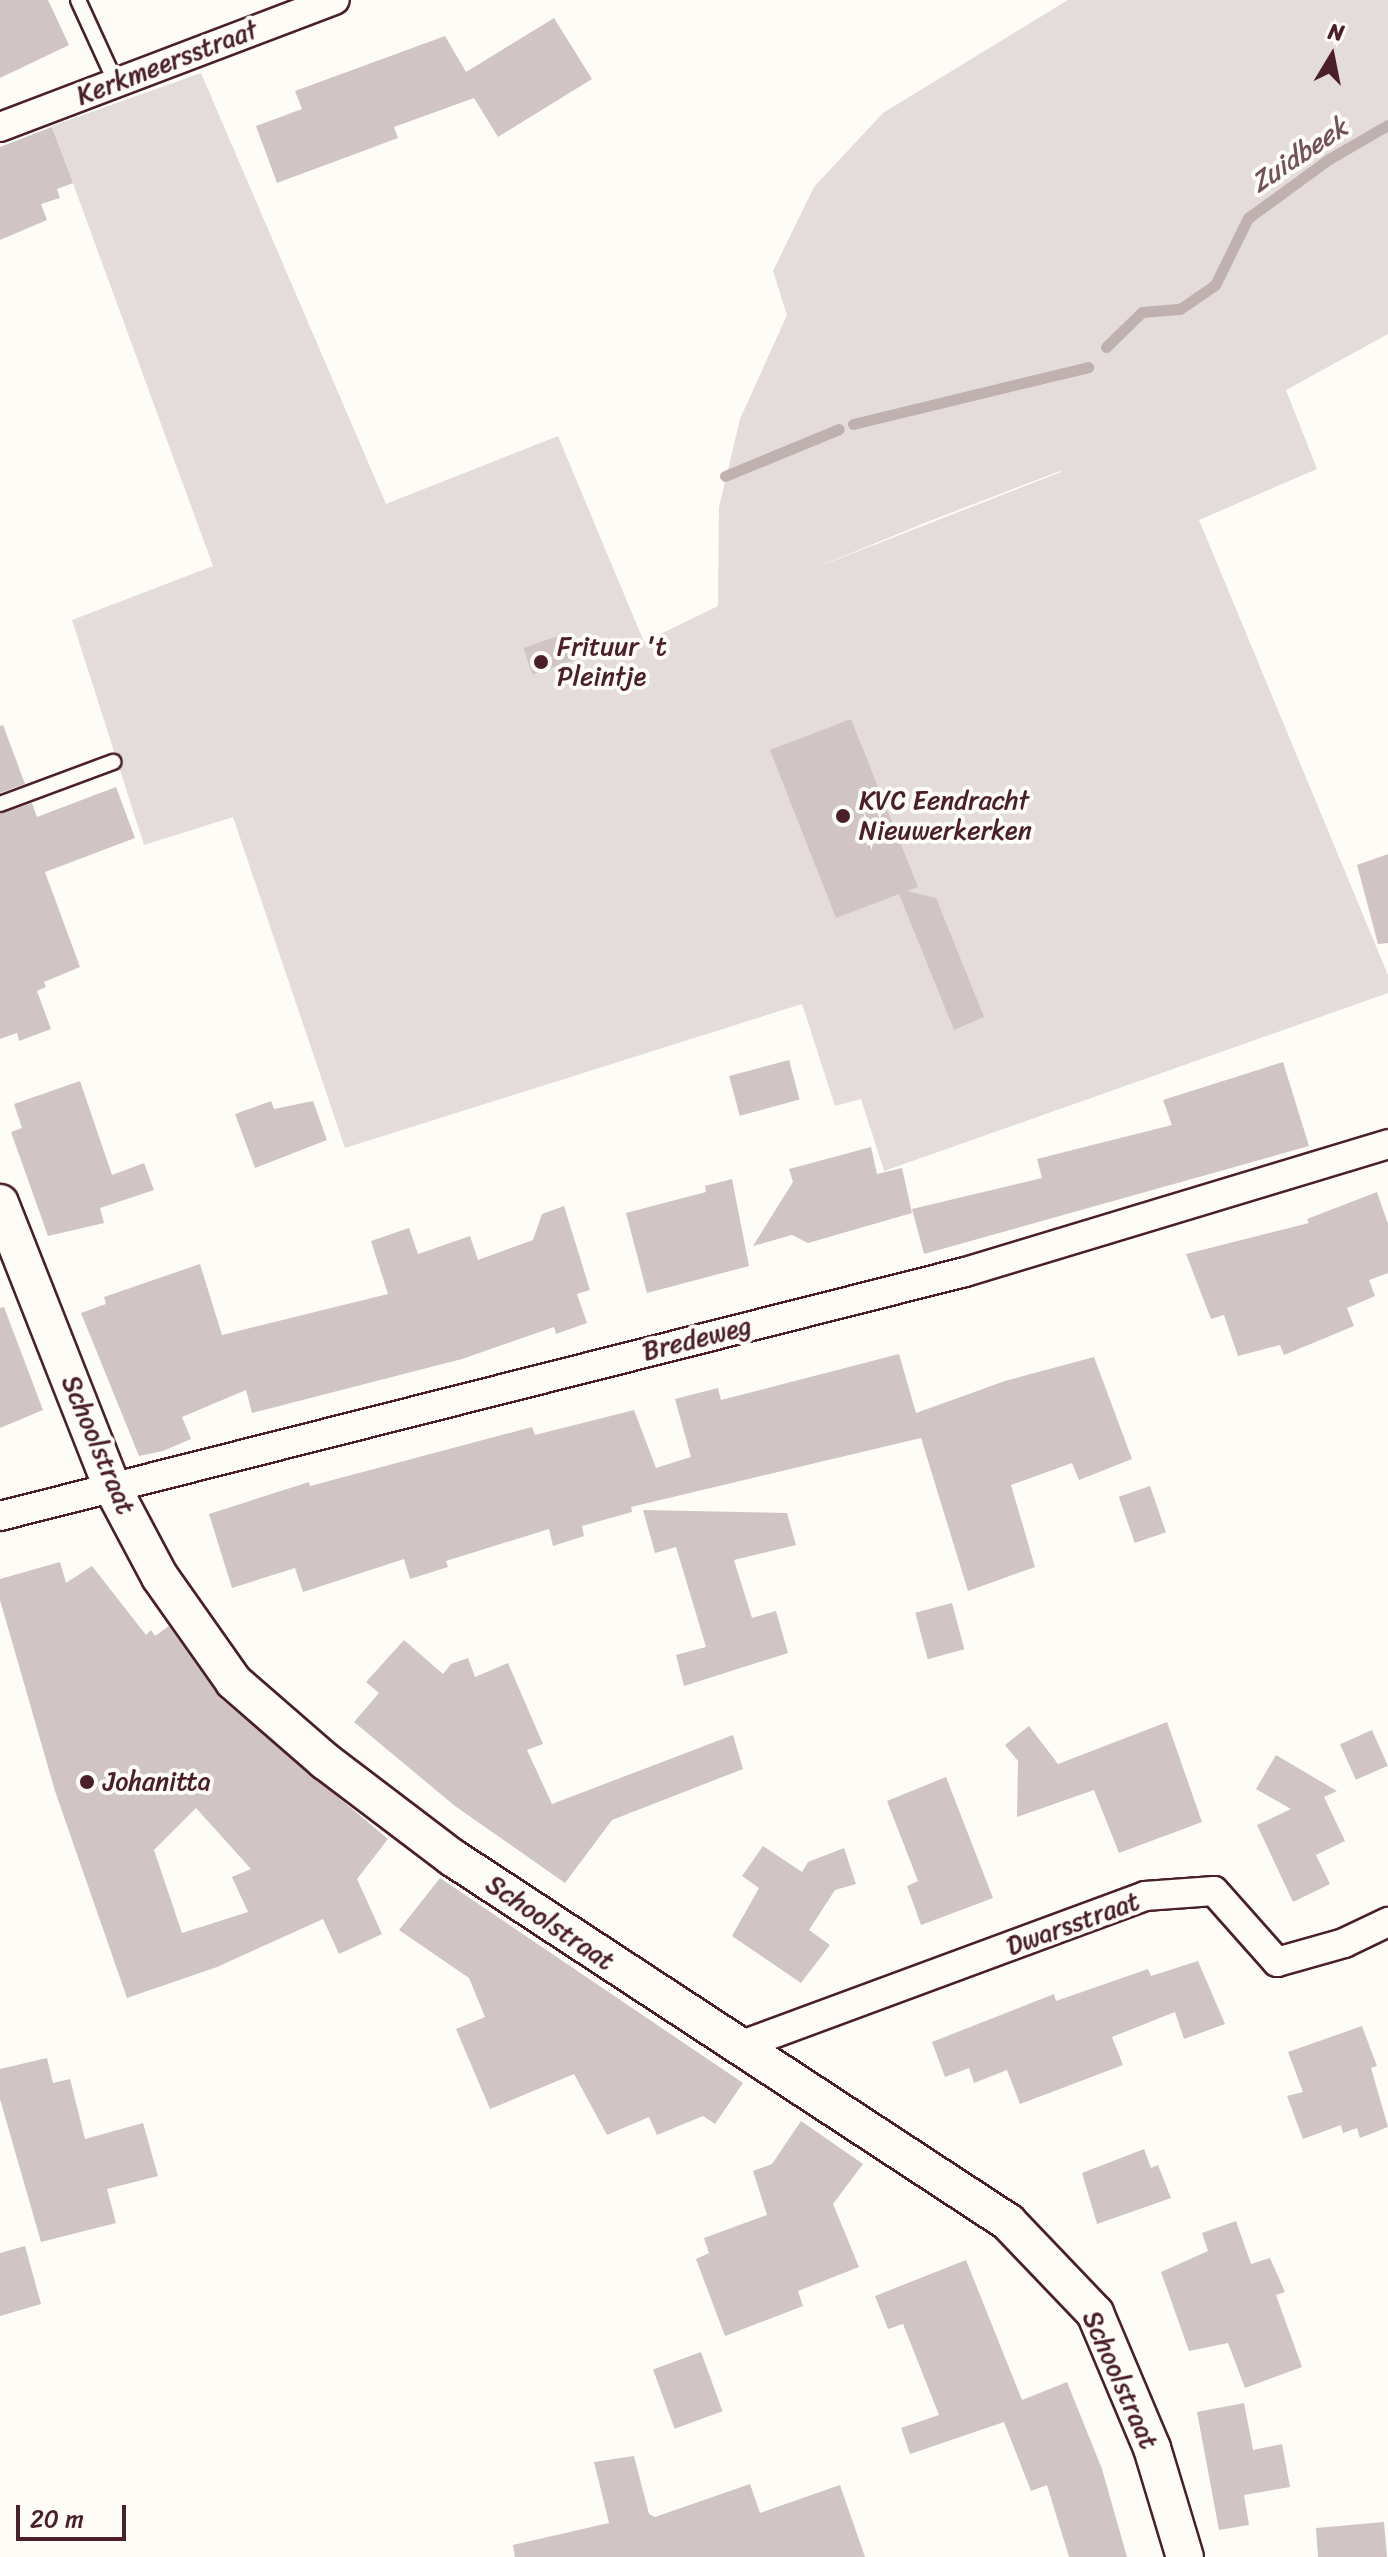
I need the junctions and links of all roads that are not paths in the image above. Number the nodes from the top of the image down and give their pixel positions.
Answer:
1 (78, 0) edge
2 (335, 0) edge
3 (116, 83) junction
4 (0, 127) edge
5 (113, 762) dead end
6 (0, 804) edge
7 (1388, 1144) edge
8 (0, 1203) edge
9 (111, 1485) junction
10 (0, 1516) edge
11 (1388, 1922) edge
12 (737, 2047) junction
13 (1185, 2557) edge

1 - 3 lane
2 - 3 street, Kerkmeersstraat
3 - 4 street, Kerkmeersstraat
5 - 6 lane
7 - 9 street, Bredeweg
8 - 9 street, Schoolstraat
9 - 10 street, Bredeweg
9 - 12 street, Schoolstraat
11 - 12 street, Dwarsstraat
12 - 13 street, Schoolstraat

